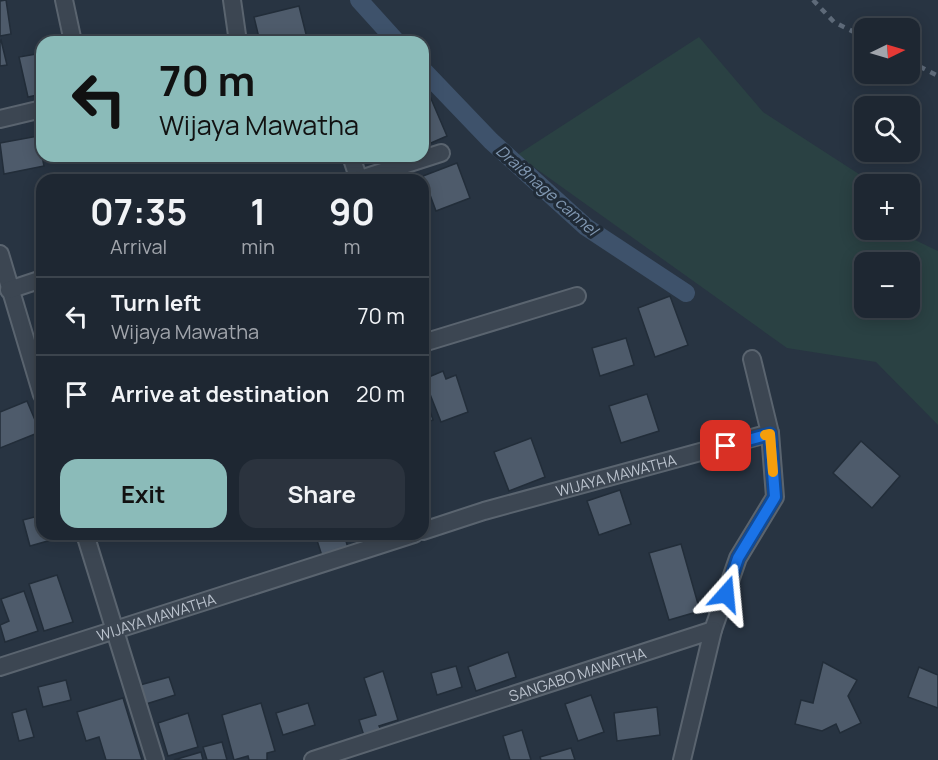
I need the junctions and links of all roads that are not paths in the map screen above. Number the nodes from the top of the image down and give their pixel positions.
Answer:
1 (64, 0) edge
2 (232, 0) edge
3 (72, 36) edge
4 (237, 36) edge
5 (36, 110) edge
6 (0, 119) edge
7 (441, 153) dead end
8 (429, 157) edge
9 (413, 162) edge
10 (376, 174) edge
11 (0, 254) edge
12 (36, 281) edge
13 (9, 290) junction
14 (577, 296) dead end
15 (429, 341) edge
16 (752, 359) dead end
17 (36, 377) edge
18 (770, 434) junction
19 (429, 529) edge
20 (87, 540) edge
21 (396, 540) edge
22 (713, 630) junction
23 (115, 631) junction
24 (0, 667) edge
25 (155, 760) edge
26 (313, 760) edge
27 (682, 760) edge

1 - 3 street
2 - 4 street
5 - 6 street
7 - 8 street
9 - 10 street
11 - 13 street
12 - 13 street
13 - 17 street
14 - 15 street
16 - 18 street
18 - 19 street, WIJAYA MAWATHA
18 - 22 street
20 - 23 street
21 - 23 street, WIJAYA MAWATHA
22 - 26 street, SANGABO MAWATHA
22 - 27 street
23 - 24 street, WIJAYA MAWATHA
23 - 25 street

